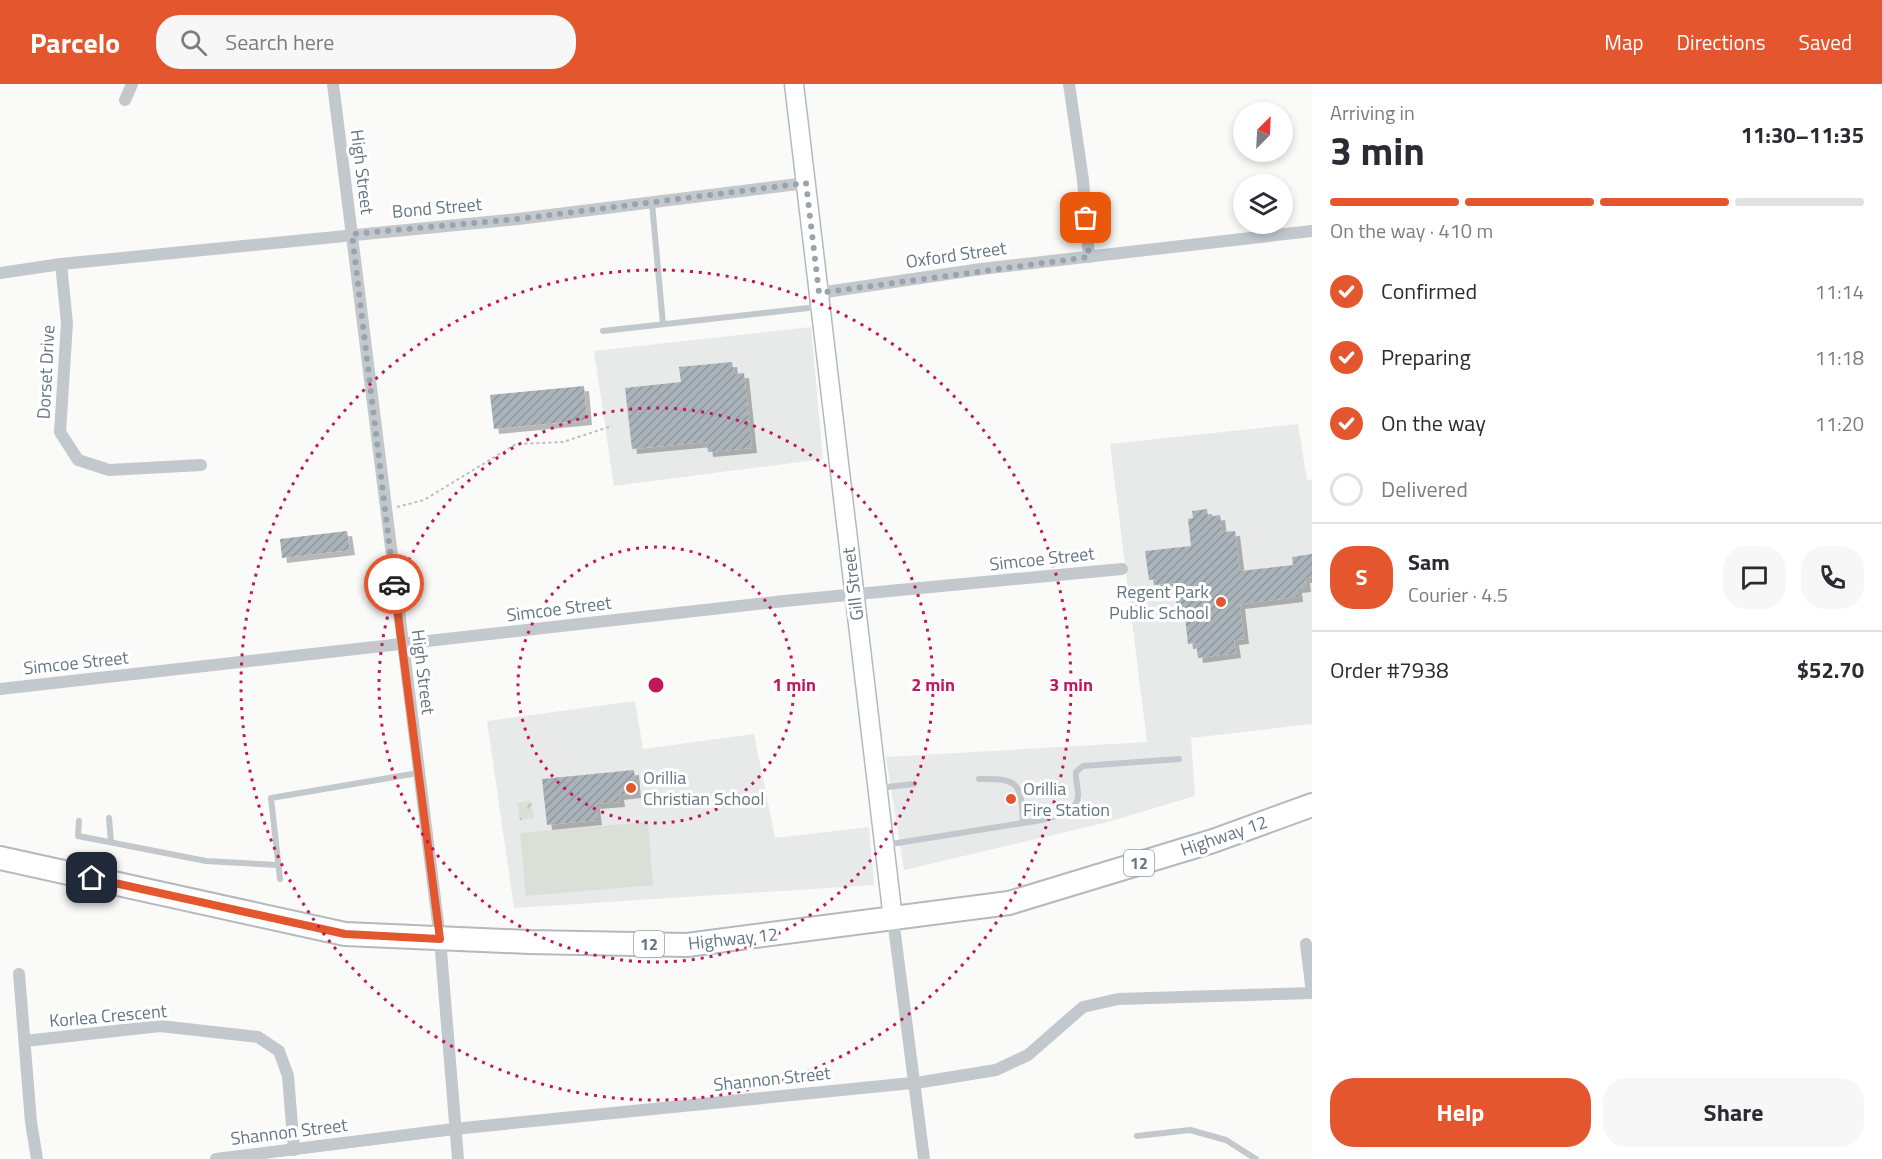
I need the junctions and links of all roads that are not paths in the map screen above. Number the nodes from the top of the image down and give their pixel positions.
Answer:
1 (132, 84) edge
2 (333, 84) edge
3 (794, 84) edge
4 (1069, 84) edge
5 (125, 100) dead end
6 (806, 183) junction
7 (652, 202) junction
8 (1312, 231) edge
9 (352, 234) junction
10 (1089, 257) junction
11 (61, 264) junction
12 (0, 273) edge
13 (820, 300) junction
14 (663, 324) junction
15 (603, 331) dead end
16 (201, 465) dead end
17 (1122, 569) dead end
18 (855, 597) junction
19 (402, 646) junction
20 (0, 689) edge
21 (1179, 759) dead end
22 (418, 773) junction
23 (979, 779) dead end
24 (914, 784) dead end
25 (878, 788) junction
26 (1312, 805) edge
27 (109, 818) dead end
28 (80, 821) dead end
29 (1023, 823) junction
30 (111, 842) junction
31 (884, 846) junction
32 (0, 858) edge
33 (278, 864) junction
34 (280, 879) dead end
35 (893, 919) junction
36 (440, 939) junction
37 (1306, 944) dead end
38 (19, 974) dead end
39 (1312, 993) edge
40 (25, 1041) junction
41 (914, 1083) junction
42 (454, 1129) junction
43 (1137, 1136) dead end
44 (294, 1150) junction
45 (37, 1159) edge
46 (216, 1159) edge
47 (458, 1159) edge
48 (924, 1159) edge
49 (1256, 1159) edge

1 - 5 street
2 - 9 street, High Street
3 - 6 main road, Gill Street
4 - 10 street
6 - 7 street, Bond Street
6 - 13 main road, Gill Street
7 - 9 street, Bond Street
7 - 14 lane
8 - 10 street, Oxford Street
9 - 11 street, Bond Street
9 - 19 street, High Street
10 - 13 street, Oxford Street
11 - 12 street, Bond Street
11 - 16 street, Dorset Drive
13 - 14 lane
13 - 18 main road, Gill Street
14 - 15 lane
17 - 18 street, Simcoe Street
18 - 19 street, Simcoe Street
18 - 25 main road, Gill Street
19 - 20 street, Simcoe Street
19 - 22 street, High Street
21 - 29 lane
22 - 33 lane
22 - 36 street, High Street
23 - 29 lane
24 - 25 lane
25 - 31 main road, Gill Street
26 - 35 highway, Highway 12 / 12
27 - 30 lane
28 - 30 lane
29 - 31 lane
30 - 33 lane
31 - 35 main road, Gill Street
32 - 36 highway, Highway 12 / 12
33 - 34 lane
35 - 36 highway, Highway 12 / 12
35 - 41 street, Gill Street
36 - 42 street, High Street
37 - 39 street
38 - 40 street
39 - 41 street, Shannon Street
40 - 44 street, Korlea Crescent
40 - 45 street, Korlea Crescent
41 - 42 street, Shannon Street
41 - 48 street, Gill Street
42 - 44 street, Shannon Street
42 - 47 street, High Street
43 - 49 lane
44 - 46 street, Shannon Street

